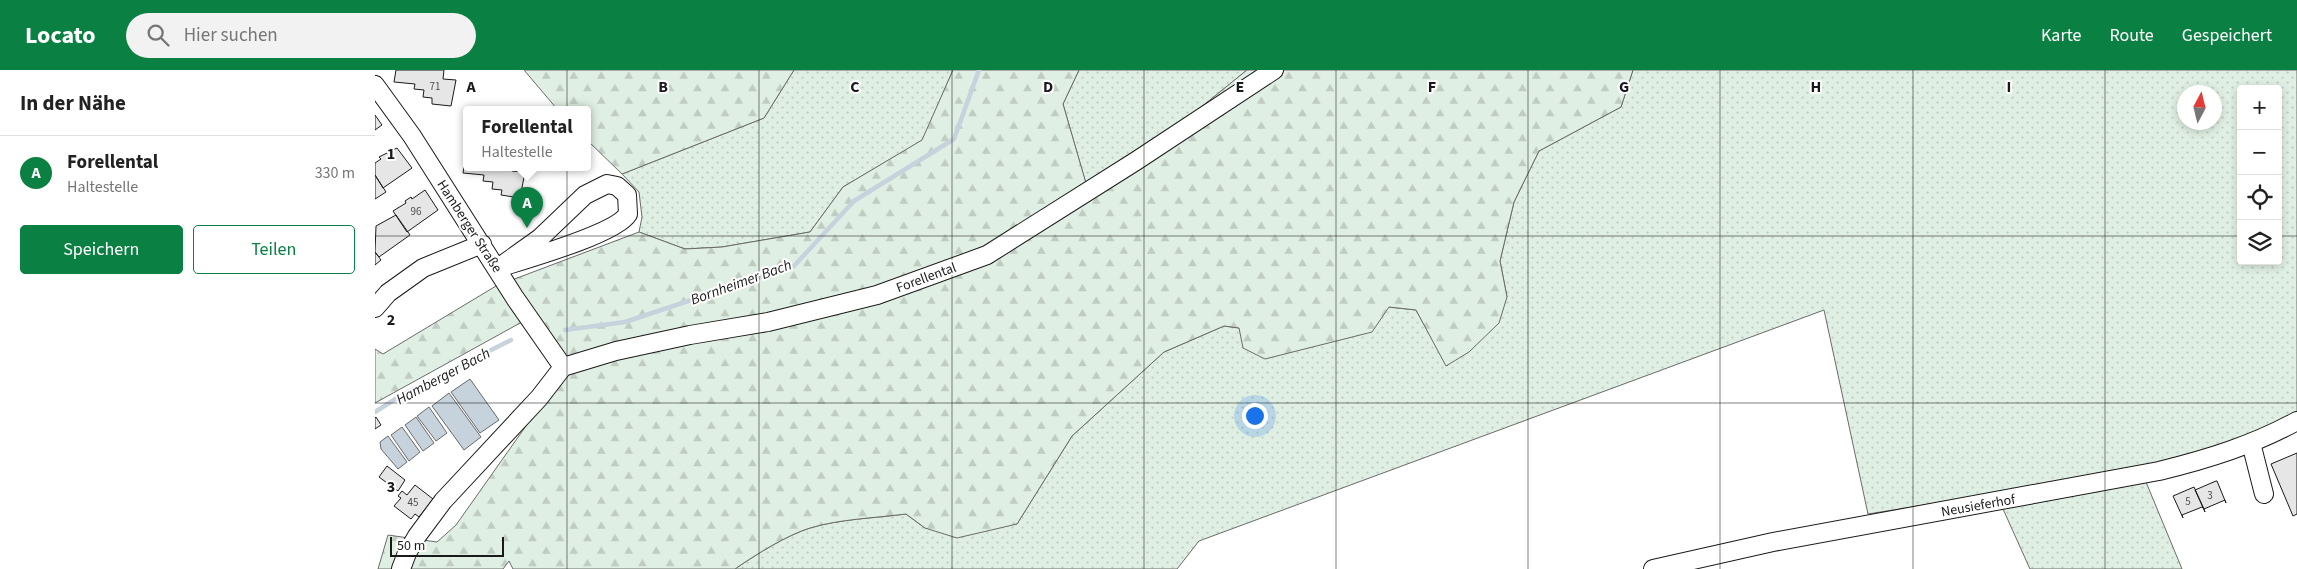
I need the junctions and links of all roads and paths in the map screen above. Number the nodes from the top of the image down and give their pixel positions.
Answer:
1 (1274, 70) edge
2 (375, 85) edge
3 (482, 244) junction
4 (498, 268) junction
5 (375, 308) edge
6 (563, 367) junction
7 (2297, 421) edge
8 (2251, 443) junction
9 (2264, 494) dead end
10 (401, 569) edge
11 (1653, 569) edge

1 - 6 street, Forellental
2 - 3 street, Hamberger Straße
3 - 4 street, Hamberger Straße
3 - 5 street
4 - 4 street
4 - 6 street, Hamberger Straße
6 - 10 street
7 - 8 street, Neusieferhof
8 - 9 street
8 - 11 street, Neusieferhof

